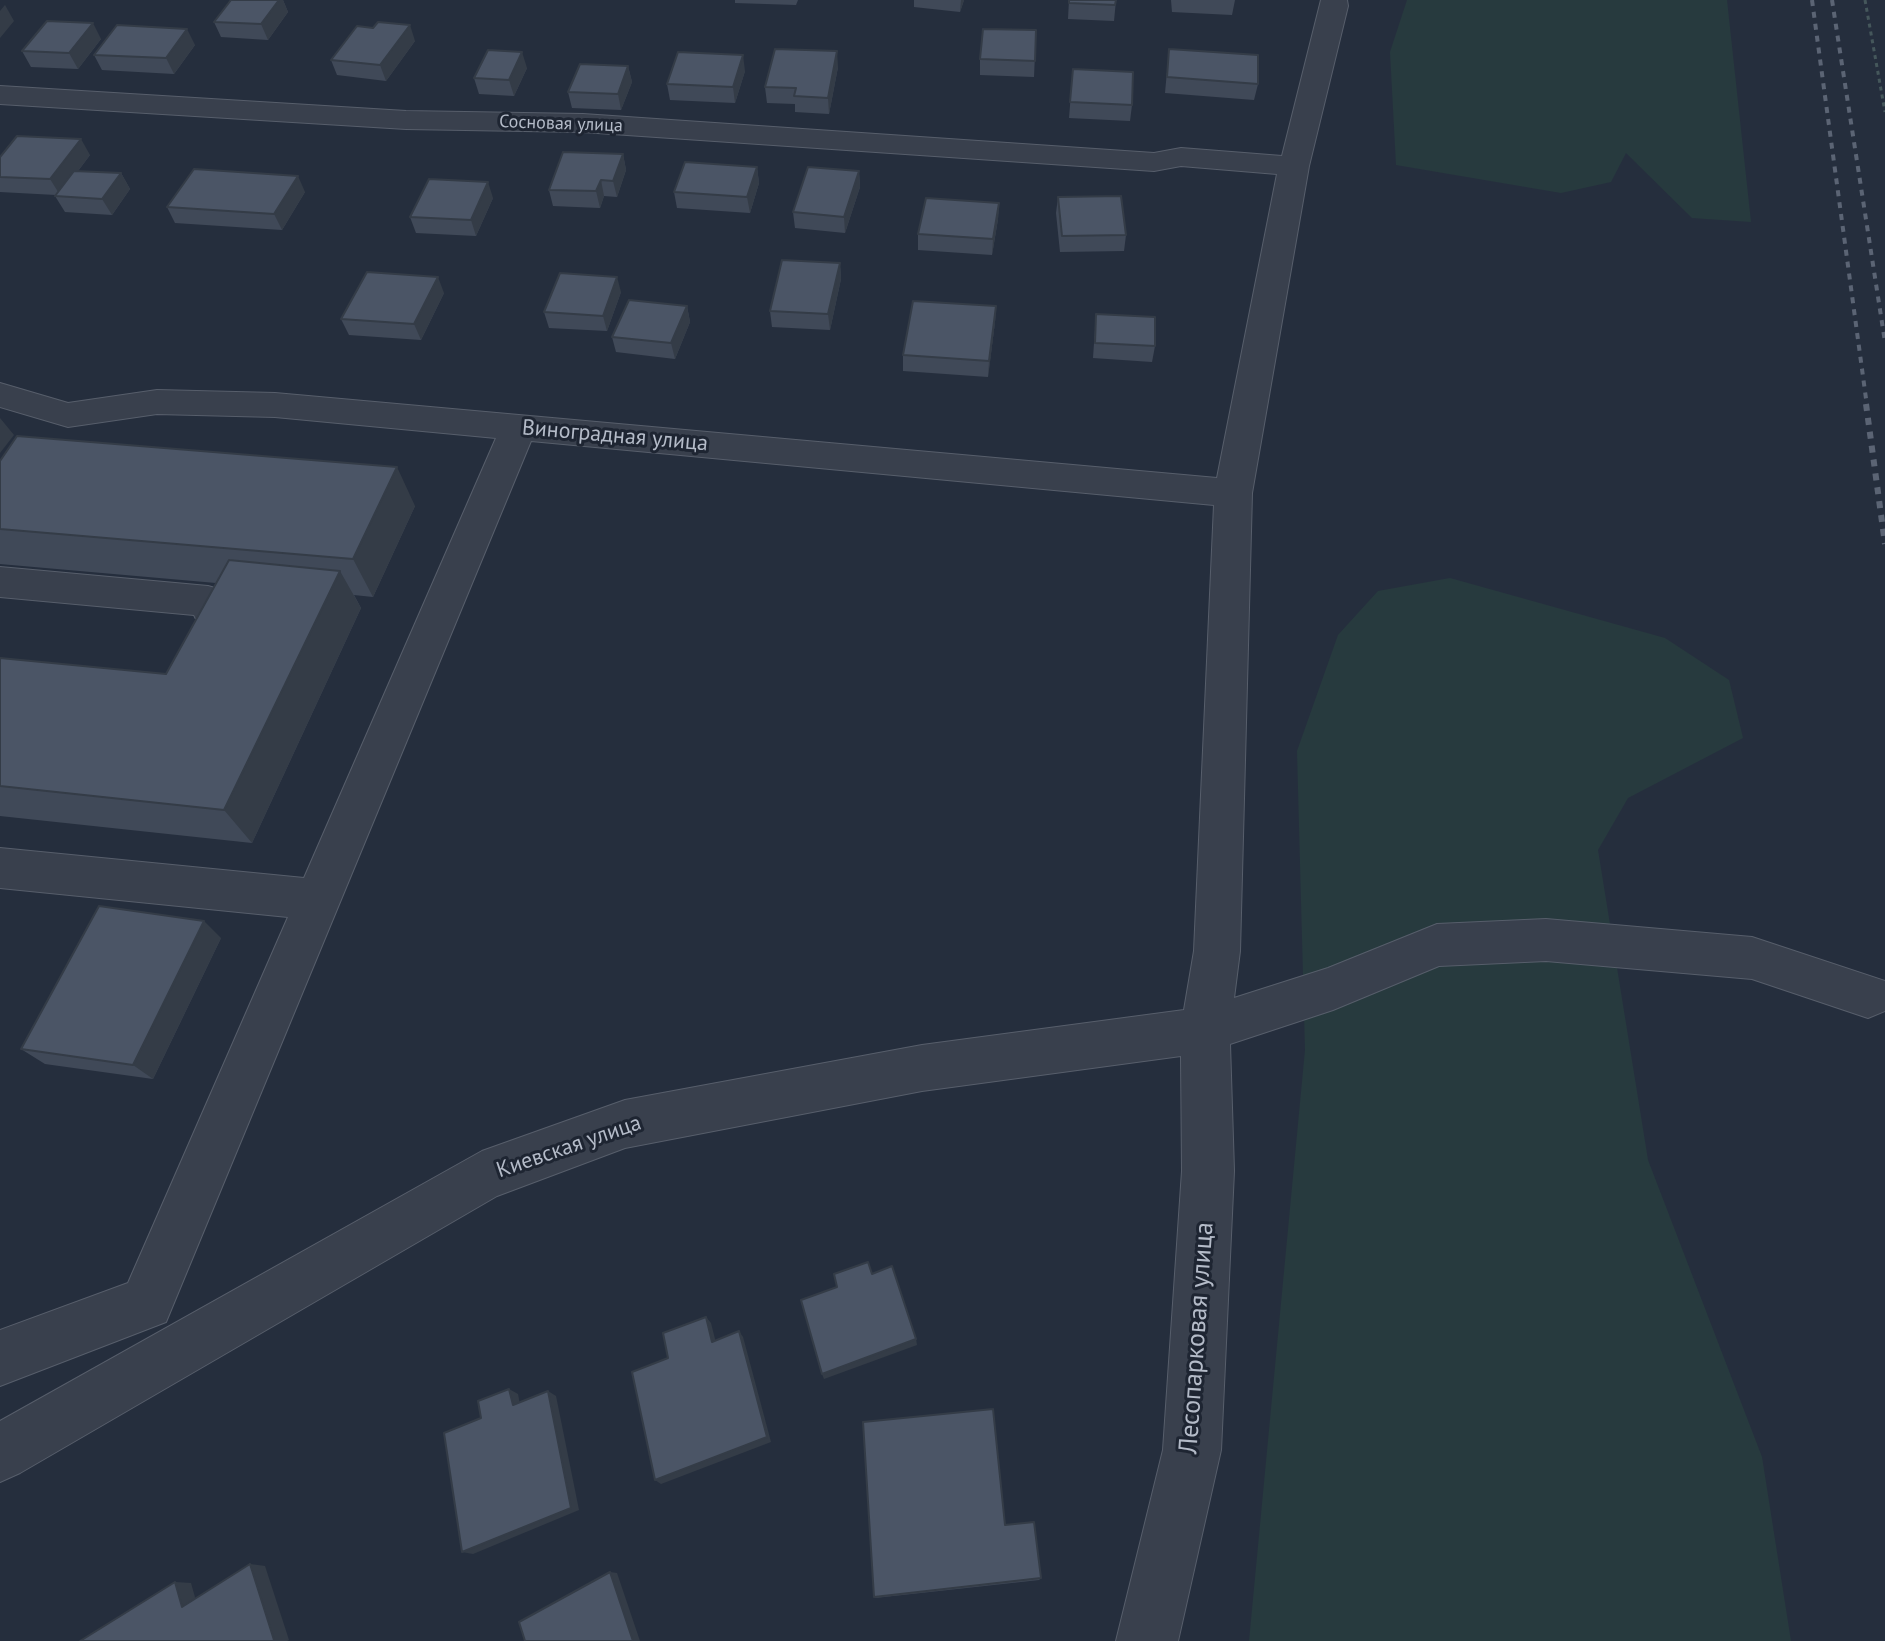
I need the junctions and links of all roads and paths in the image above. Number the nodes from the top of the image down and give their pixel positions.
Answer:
1 (1334, 0) edge
2 (1865, 0) edge
3 (0, 95) edge
4 (1885, 112) edge
5 (1294, 166) junction
6 (0, 395) edge
7 (519, 427) junction
8 (1233, 493) junction
9 (0, 582) edge
10 (170, 675) edge
11 (0, 868) edge
12 (319, 900) junction
13 (1868, 996) dead end
14 (1205, 1030) junction
15 (0, 1358) edge
16 (0, 1453) edge
17 (1147, 1641) edge

1 - 5 street, Лесопарковая улица
2 - 4 path
3 - 5 street, Сосновая улица
5 - 8 street, Лесопарковая улица
6 - 7 street, Виноградная улица
7 - 8 street, Виноградная улица
7 - 12 street
8 - 14 street, Лесопарковая улица
9 - 10 street
11 - 12 street
12 - 15 street
13 - 14 street, Киевская улица
14 - 16 street, Киевская улица
14 - 17 street, Лесопарковая улица

